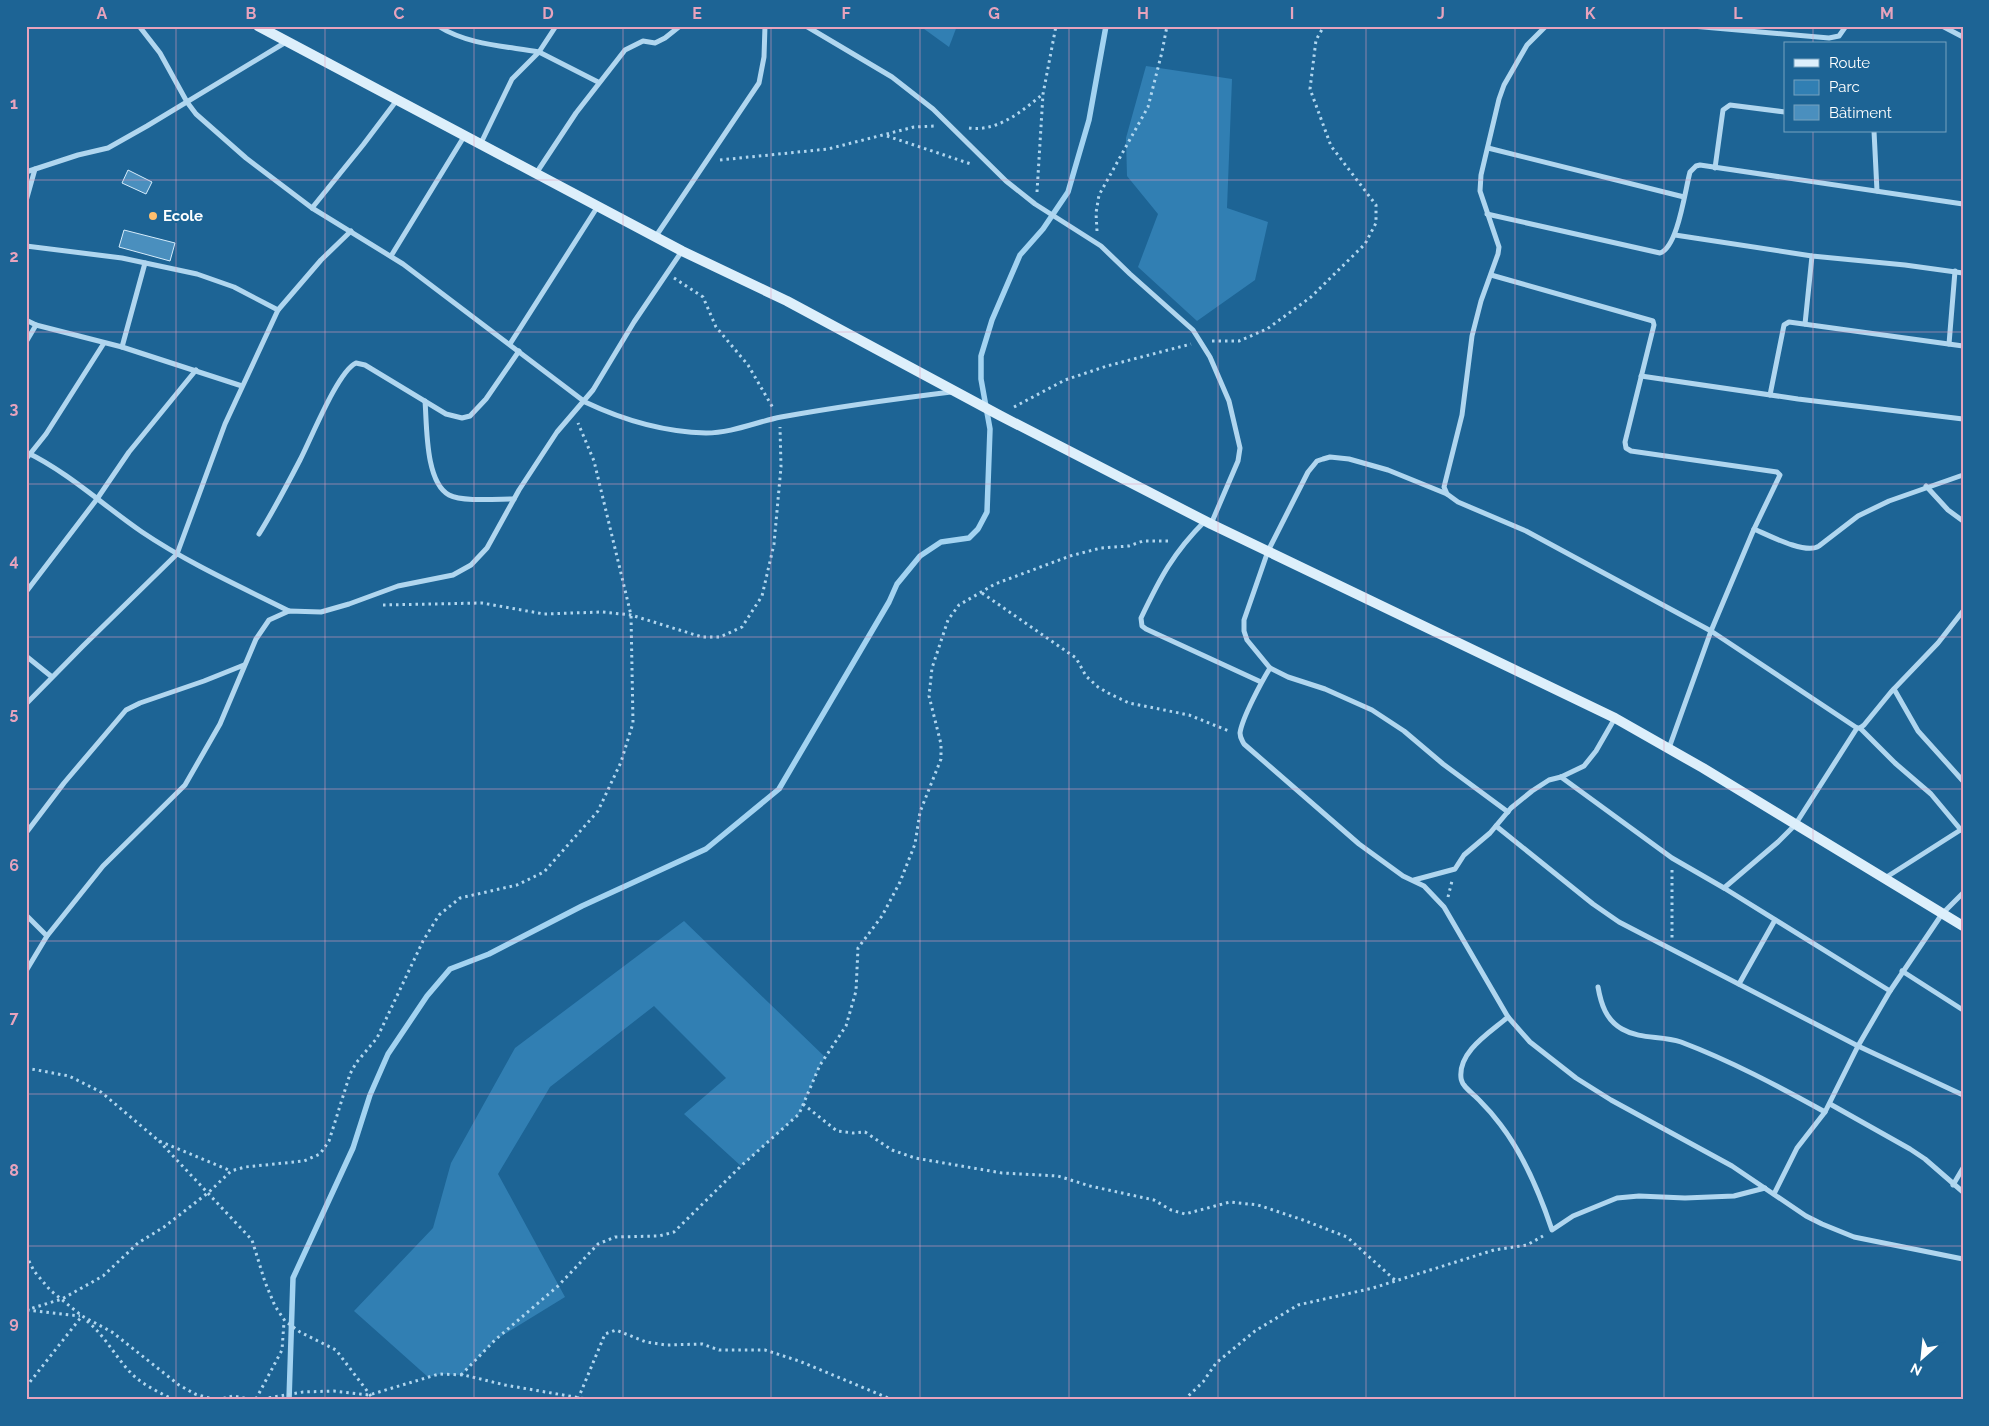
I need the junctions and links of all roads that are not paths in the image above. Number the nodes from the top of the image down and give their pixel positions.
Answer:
1 (138, 26) edge
2 (258, 26) edge
3 (438, 26) edge
4 (556, 26) edge
5 (680, 26) edge
6 (765, 26) edge
7 (806, 26) edge
8 (1546, 26) edge
9 (1692, 26) edge
10 (1846, 26) edge
11 (1942, 26) edge
12 (1963, 37) edge
13 (286, 42) junction
14 (540, 52) junction
15 (598, 82) junction
16 (397, 100) junction
17 (187, 102) junction
18 (1784, 112) edge
19 (1874, 132) edge
20 (465, 135) junction
21 (481, 143) junction
22 (1488, 148) junction
23 (1715, 168) junction
24 (35, 169) junction
25 (26, 172) edge
26 (537, 172) junction
27 (1877, 191) junction
28 (1684, 197) junction
29 (26, 200) edge
30 (1963, 204) edge
31 (598, 206) junction
32 (312, 208) junction
33 (1487, 214) junction
34 (351, 231) junction
35 (1675, 235) junction
36 (656, 236) junction
37 (26, 246) edge
38 (682, 251) junction
39 (391, 256) junction
40 (1812, 256) junction
41 (145, 263) junction
42 (1955, 272) junction
43 (1963, 273) edge
44 (1491, 275) junction
45 (278, 310) junction
46 (26, 320) edge
47 (1806, 324) junction
48 (36, 325) junction
49 (26, 342) edge
50 (104, 343) junction
51 (510, 344) junction
52 (1950, 344) junction
53 (1963, 346) edge
54 (122, 347) junction
55 (519, 351) junction
56 (196, 370) junction
57 (1641, 376) junction
58 (242, 386) junction
59 (957, 391) junction
60 (1770, 395) junction
61 (425, 401) junction
62 (584, 402) junction
63 (1963, 419) edge
64 (29, 453) edge
65 (26, 459) edge
66 (1963, 475) edge
67 (1926, 486) junction
68 (1447, 494) junction
69 (97, 499) junction
70 (514, 499) junction
71 (1963, 522) edge
72 (1208, 523) junction
73 (1754, 529) junction
74 (259, 534) dead end
75 (1268, 551) junction
76 (177, 554) junction
77 (26, 592) edge
78 (1963, 610) edge
79 (289, 611) junction
80 (1711, 631) junction
81 (26, 656) edge
82 (244, 665) junction
83 (1270, 668) junction
84 (52, 677) junction
85 (1261, 682) junction
86 (1894, 689) junction
87 (26, 704) edge
88 (1615, 718) junction
89 (1858, 728) junction
90 (1669, 748) junction
91 (1561, 777) junction
92 (1963, 781) edge
93 (1508, 812) junction
94 (1796, 825) junction
95 (1496, 826) junction
96 (1962, 830) edge
97 (26, 833) edge
98 (1884, 879) junction
99 (1414, 880) junction
100 (1724, 888) junction
101 (1963, 894) edge
102 (1942, 914) junction
103 (26, 915) edge
104 (1776, 920) junction
105 (1963, 926) edge
106 (47, 936) junction
107 (26, 971) edge
108 (1902, 971) junction
109 (1739, 984) junction
110 (1598, 988) dead end
111 (1890, 991) junction
112 (1963, 1010) edge
113 (1508, 1017) junction
114 (1858, 1046) junction
115 (1963, 1095) edge
116 (1830, 1104) junction
117 (1825, 1112) junction
118 (1963, 1168) edge
119 (1953, 1184) junction
120 (1765, 1188) junction
121 (1963, 1192) edge
122 (1774, 1194) junction
123 (1963, 1259) edge

1 - 17 street
2 - 13 street
3 - 14 street
4 - 14 street
5 - 15 street
6 - 36 street
7 - 72 street
8 - 22 street
9 - 10 street
11 - 12 street
13 - 16 street
13 - 17 street
14 - 15 street
14 - 21 street
15 - 26 street
16 - 20 street
16 - 32 street
17 - 24 street
17 - 32 street
18 - 23 street
19 - 27 street
20 - 21 street
20 - 39 street
21 - 26 street
22 - 28 street
22 - 33 street
23 - 27 street
23 - 28 street
24 - 25 street
24 - 29 street
26 - 31 street
27 - 30 street
28 - 35 street
31 - 36 street
31 - 51 street
32 - 34 street
33 - 35 street
33 - 44 street
34 - 39 street
34 - 45 street
35 - 40 street
36 - 38 street
37 - 41 street
38 - 59 street
38 - 62 street
39 - 51 street
40 - 42 street
40 - 47 street
41 - 45 street
41 - 54 street
42 - 43 street
42 - 52 street
44 - 57 street
44 - 68 street
45 - 58 street
46 - 48 street
47 - 52 street
47 - 60 street
48 - 49 street
48 - 50 street
50 - 54 street
50 - 64 street
51 - 55 street
52 - 53 street
54 - 56 street
55 - 61 street
55 - 62 street
56 - 58 street
56 - 69 street
57 - 60 street
57 - 73 street
58 - 76 street
59 - 62 street
59 - 72 street
60 - 63 street
61 - 70 street
61 - 74 street
62 - 70 street
64 - 65 street
64 - 69 street
66 - 67 street
67 - 71 street
67 - 73 street
68 - 75 street
68 - 80 street
69 - 76 street
69 - 77 street
70 - 79 street
72 - 75 street
72 - 85 street
73 - 80 street
75 - 83 street
75 - 88 street
76 - 79 street
76 - 84 street
78 - 86 street
79 - 82 street
80 - 89 street
80 - 90 street
81 - 84 street
82 - 97 street
82 - 106 street
83 - 85 street
83 - 93 street
84 - 87 street
85 - 99 street
86 - 89 street
86 - 92 street
88 - 90 street
88 - 91 street
89 - 94 street
89 - 96 street
90 - 94 street
91 - 93 street
91 - 100 street
93 - 95 street
94 - 98 street
94 - 100 street
95 - 99 street
95 - 109 street
96 - 98 street
98 - 102 street
99 - 113 street
100 - 104 street
101 - 102 street
102 - 105 street
102 - 108 street
103 - 106 street
104 - 109 street
104 - 111 street
106 - 107 street
108 - 111 street
108 - 112 street
109 - 114 street
110 - 117 street
111 - 114 street
113 - 120 street
113 - 120 street
114 - 115 street
114 - 116 street
116 - 117 street
116 - 119 street
117 - 122 street
118 - 119 street
119 - 121 street
120 - 122 street
122 - 123 street

